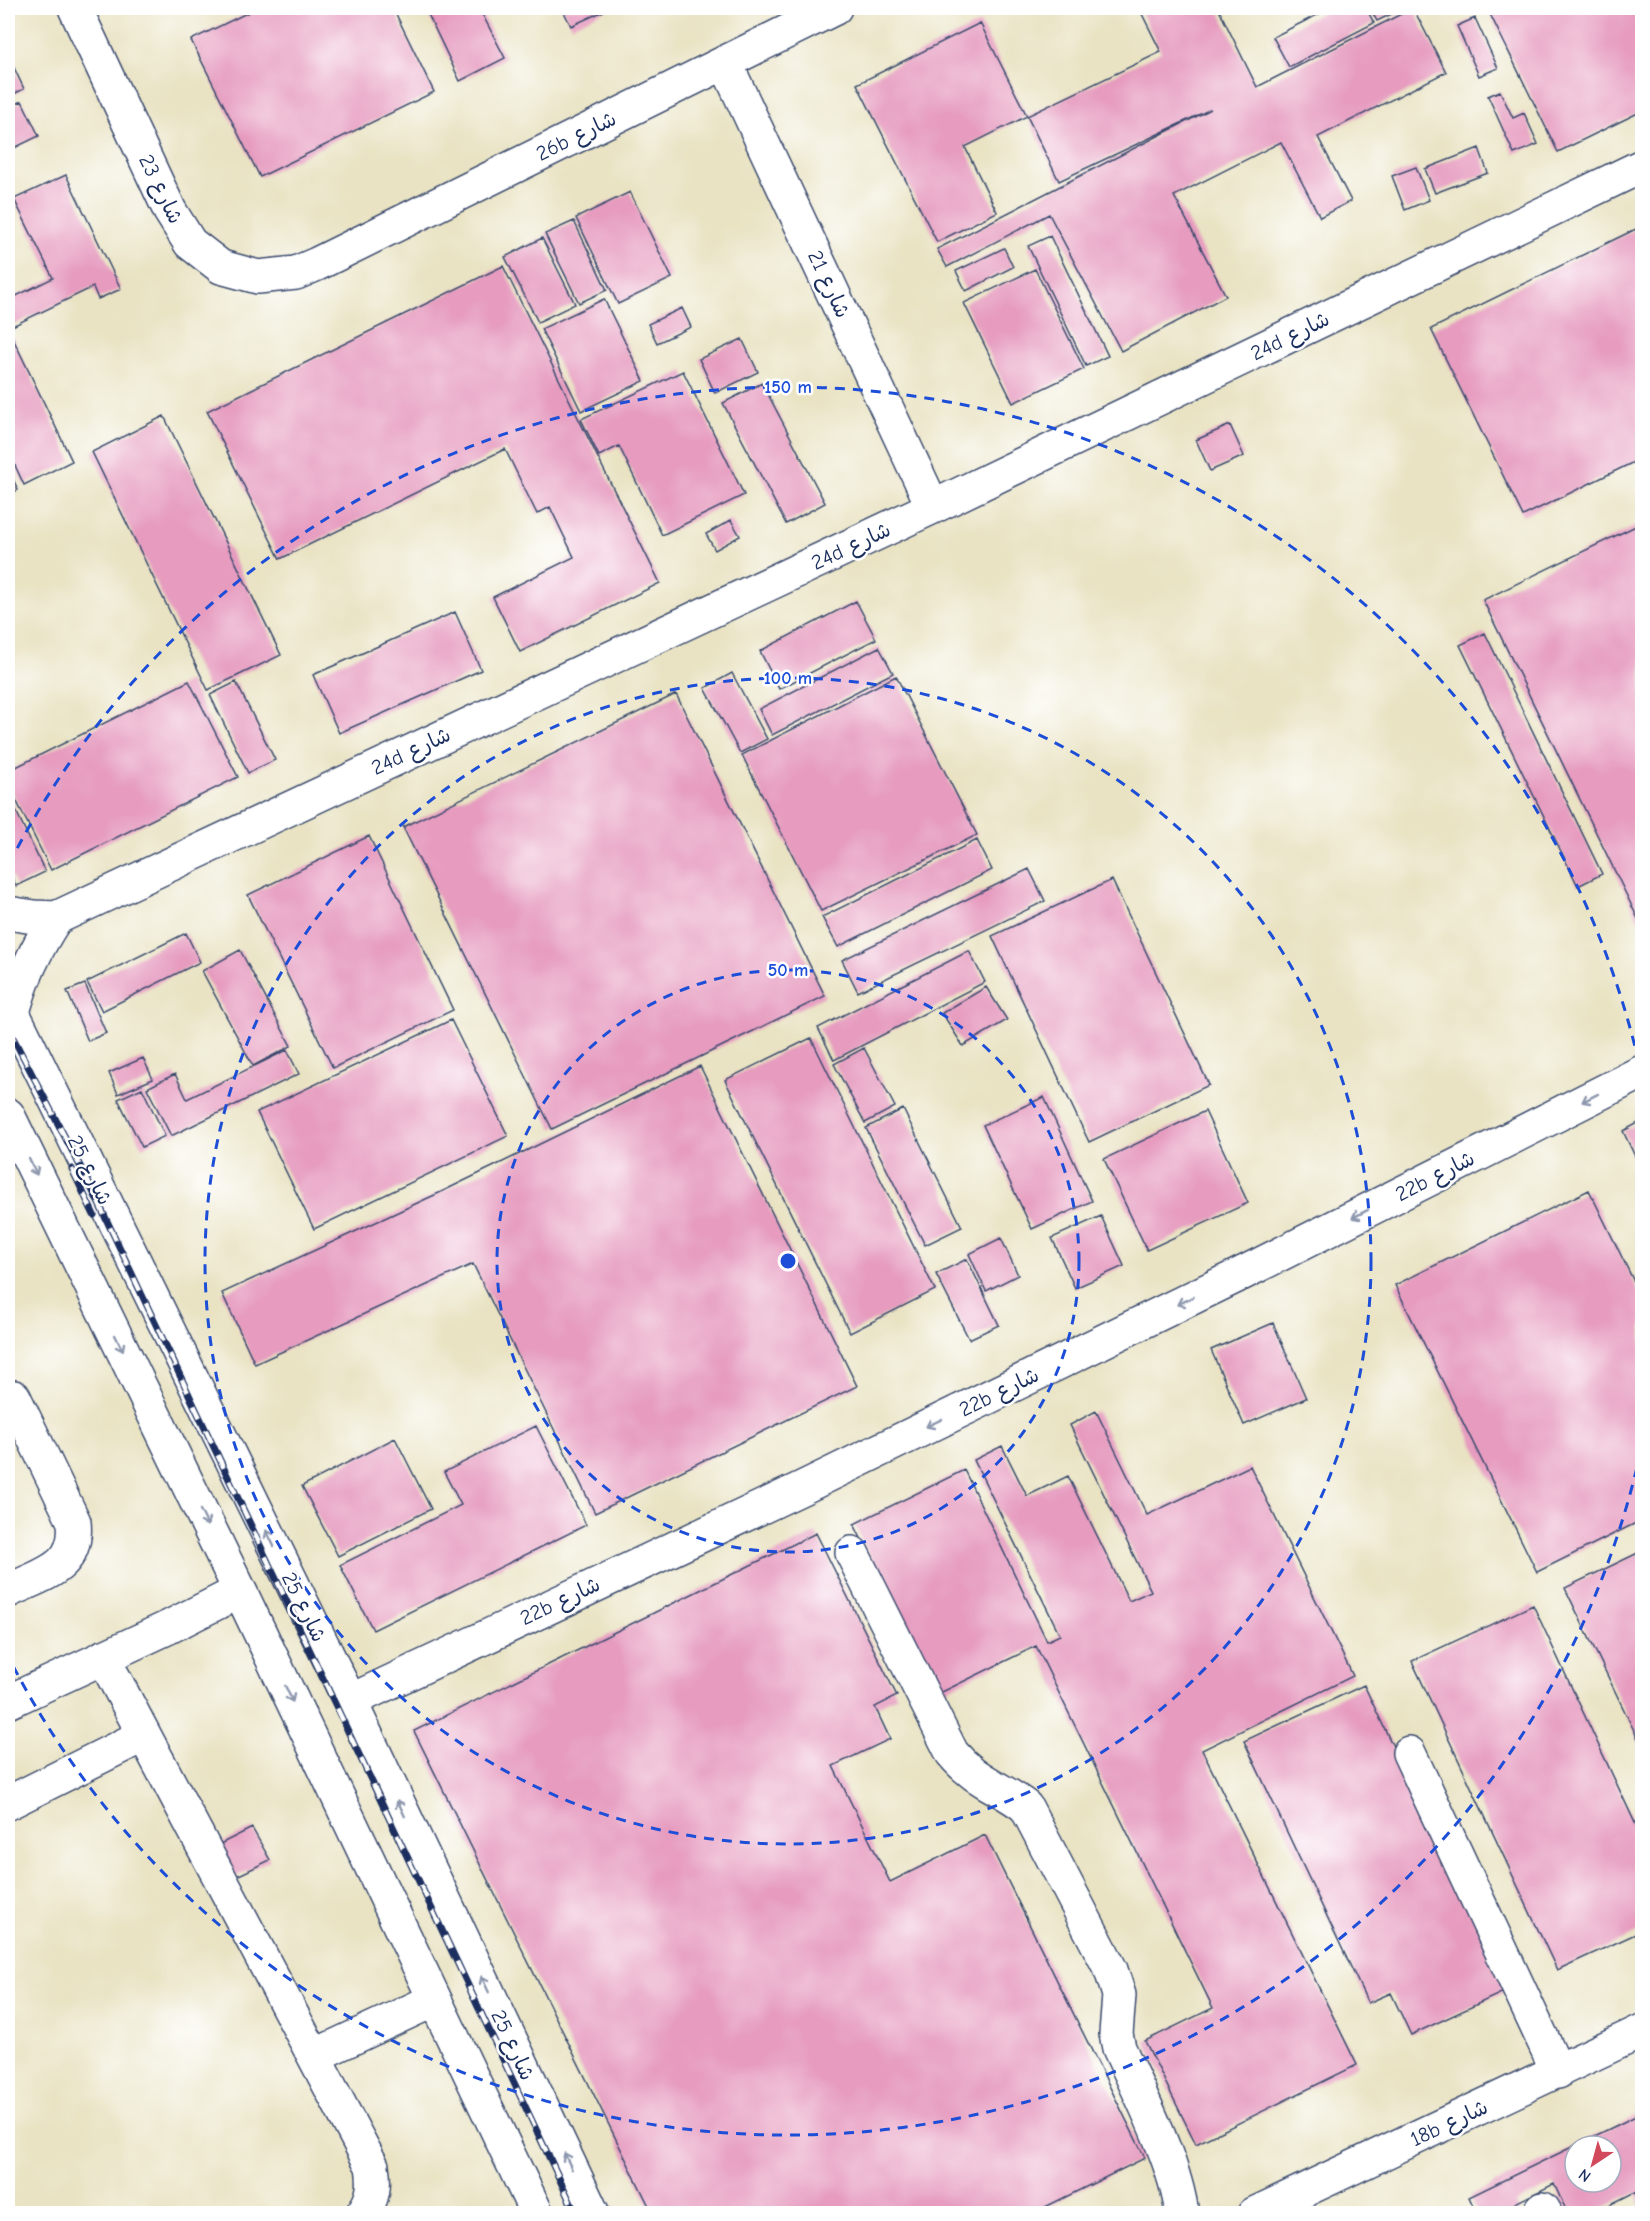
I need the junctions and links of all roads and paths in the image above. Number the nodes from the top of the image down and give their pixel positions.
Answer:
1 (75, 8) edge
2 (835, 8) edge
3 (725, 62) junction
4 (1642, 166) edge
5 (317, 264) joint
6 (933, 507) junction
7 (8, 913) edge
8 (56, 918) junction
9 (10, 1008) edge
10 (1642, 1072) edge
11 (8, 1115) edge
12 (14, 1397) dead end
13 (852, 1553) dead end
14 (8, 1591) edge
15 (240, 1591) junction
16 (103, 1657) junction
17 (350, 1701) junction
18 (8, 1702) edge
19 (144, 1735) junction
20 (1409, 1753) dead end
21 (8, 1803) edge
22 (434, 2000) junction
23 (1642, 2031) edge
24 (314, 2056) junction
25 (1558, 2072) junction
26 (362, 2214) edge
27 (537, 2214) edge
28 (593, 2214) edge
29 (1182, 2214) edge
30 (1254, 2214) edge

1 - 5 street, شارع 23
2 - 3 street, 26b شارع
3 - 5 street, 26b شارع
3 - 6 street, شارع 21
4 - 6 street, 24d شارع
6 - 8 street, 24d شارع
7 - 8 street, 24d شارع
8 - 9 street
17 -> 9 street, شارع 25
10 -> 17 street, 22b شارع
11 -> 15 street
12 - 14 street
13 - 29 street
15 - 16 street
15 -> 22 street
16 - 18 street
16 - 19 street
28 -> 17 street, شارع 25
19 - 21 street
19 - 24 street
20 - 25 street
22 - 24 street
22 - 27 street
23 - 25 street, 18b شارع
24 - 26 street
25 - 30 street, 18b شارع

